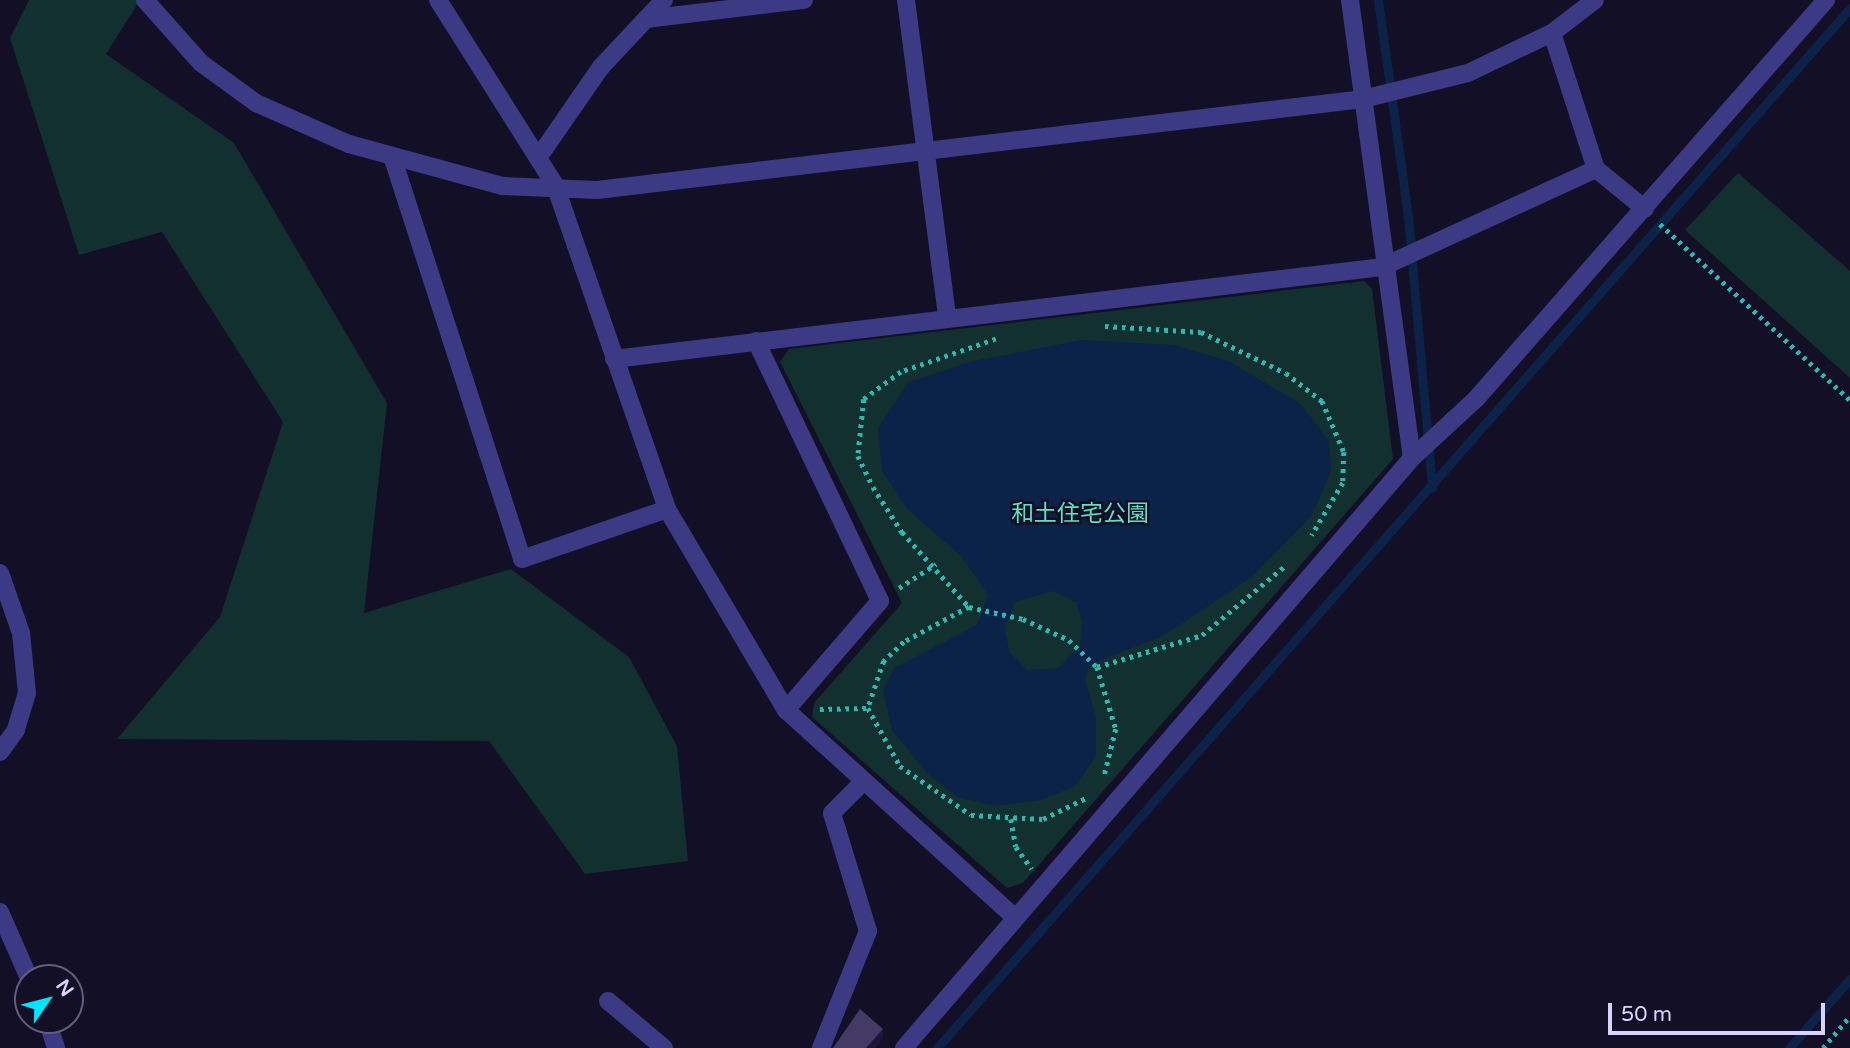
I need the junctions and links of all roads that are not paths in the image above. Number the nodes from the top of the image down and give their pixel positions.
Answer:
1 (145, 0) edge
2 (438, 0) edge
3 (664, 0) edge
4 (804, 0) edge
5 (906, 0) edge
6 (1350, 0) edge
7 (1595, 0) edge
8 (1826, 0) edge
9 (646, 19) junction
10 (1552, 33) junction
11 (1363, 99) junction
12 (925, 152) junction
13 (538, 158) junction
14 (393, 159) junction
15 (1596, 170) junction
16 (555, 186) junction
17 (1645, 209) junction
18 (1382, 267) junction
19 (947, 316) junction
20 (755, 341) junction
21 (614, 359) junction
22 (1412, 458) junction
23 (667, 509) junction
24 (0, 573) edge
25 (786, 710) junction
26 (0, 752) edge
27 (864, 781) junction
28 (0, 912) edge
29 (1014, 917) junction
30 (23, 964) edge
31 (608, 1001) dead end
32 (664, 1048) edge
33 (821, 1048) edge
34 (904, 1048) edge

1 - 14 street
2 - 13 street
3 - 9 street
4 - 9 street
5 - 12 street
6 - 11 street
7 - 10 street
8 - 17 street
9 - 13 street
10 - 11 street
10 - 15 street
11 - 12 street
11 - 18 street
12 - 16 street
12 - 19 street
13 - 16 street
14 - 16 street
14 - 23 street
15 - 17 street
15 - 18 street
16 - 21 street
17 - 22 street
18 - 19 street
18 - 22 street
19 - 20 street
20 - 21 street
20 - 25 street
21 - 23 street
22 - 29 street
23 - 25 street
24 - 26 street
25 - 27 street
27 - 29 street
27 - 33 street
28 - 30 street
29 - 34 street
31 - 32 street

